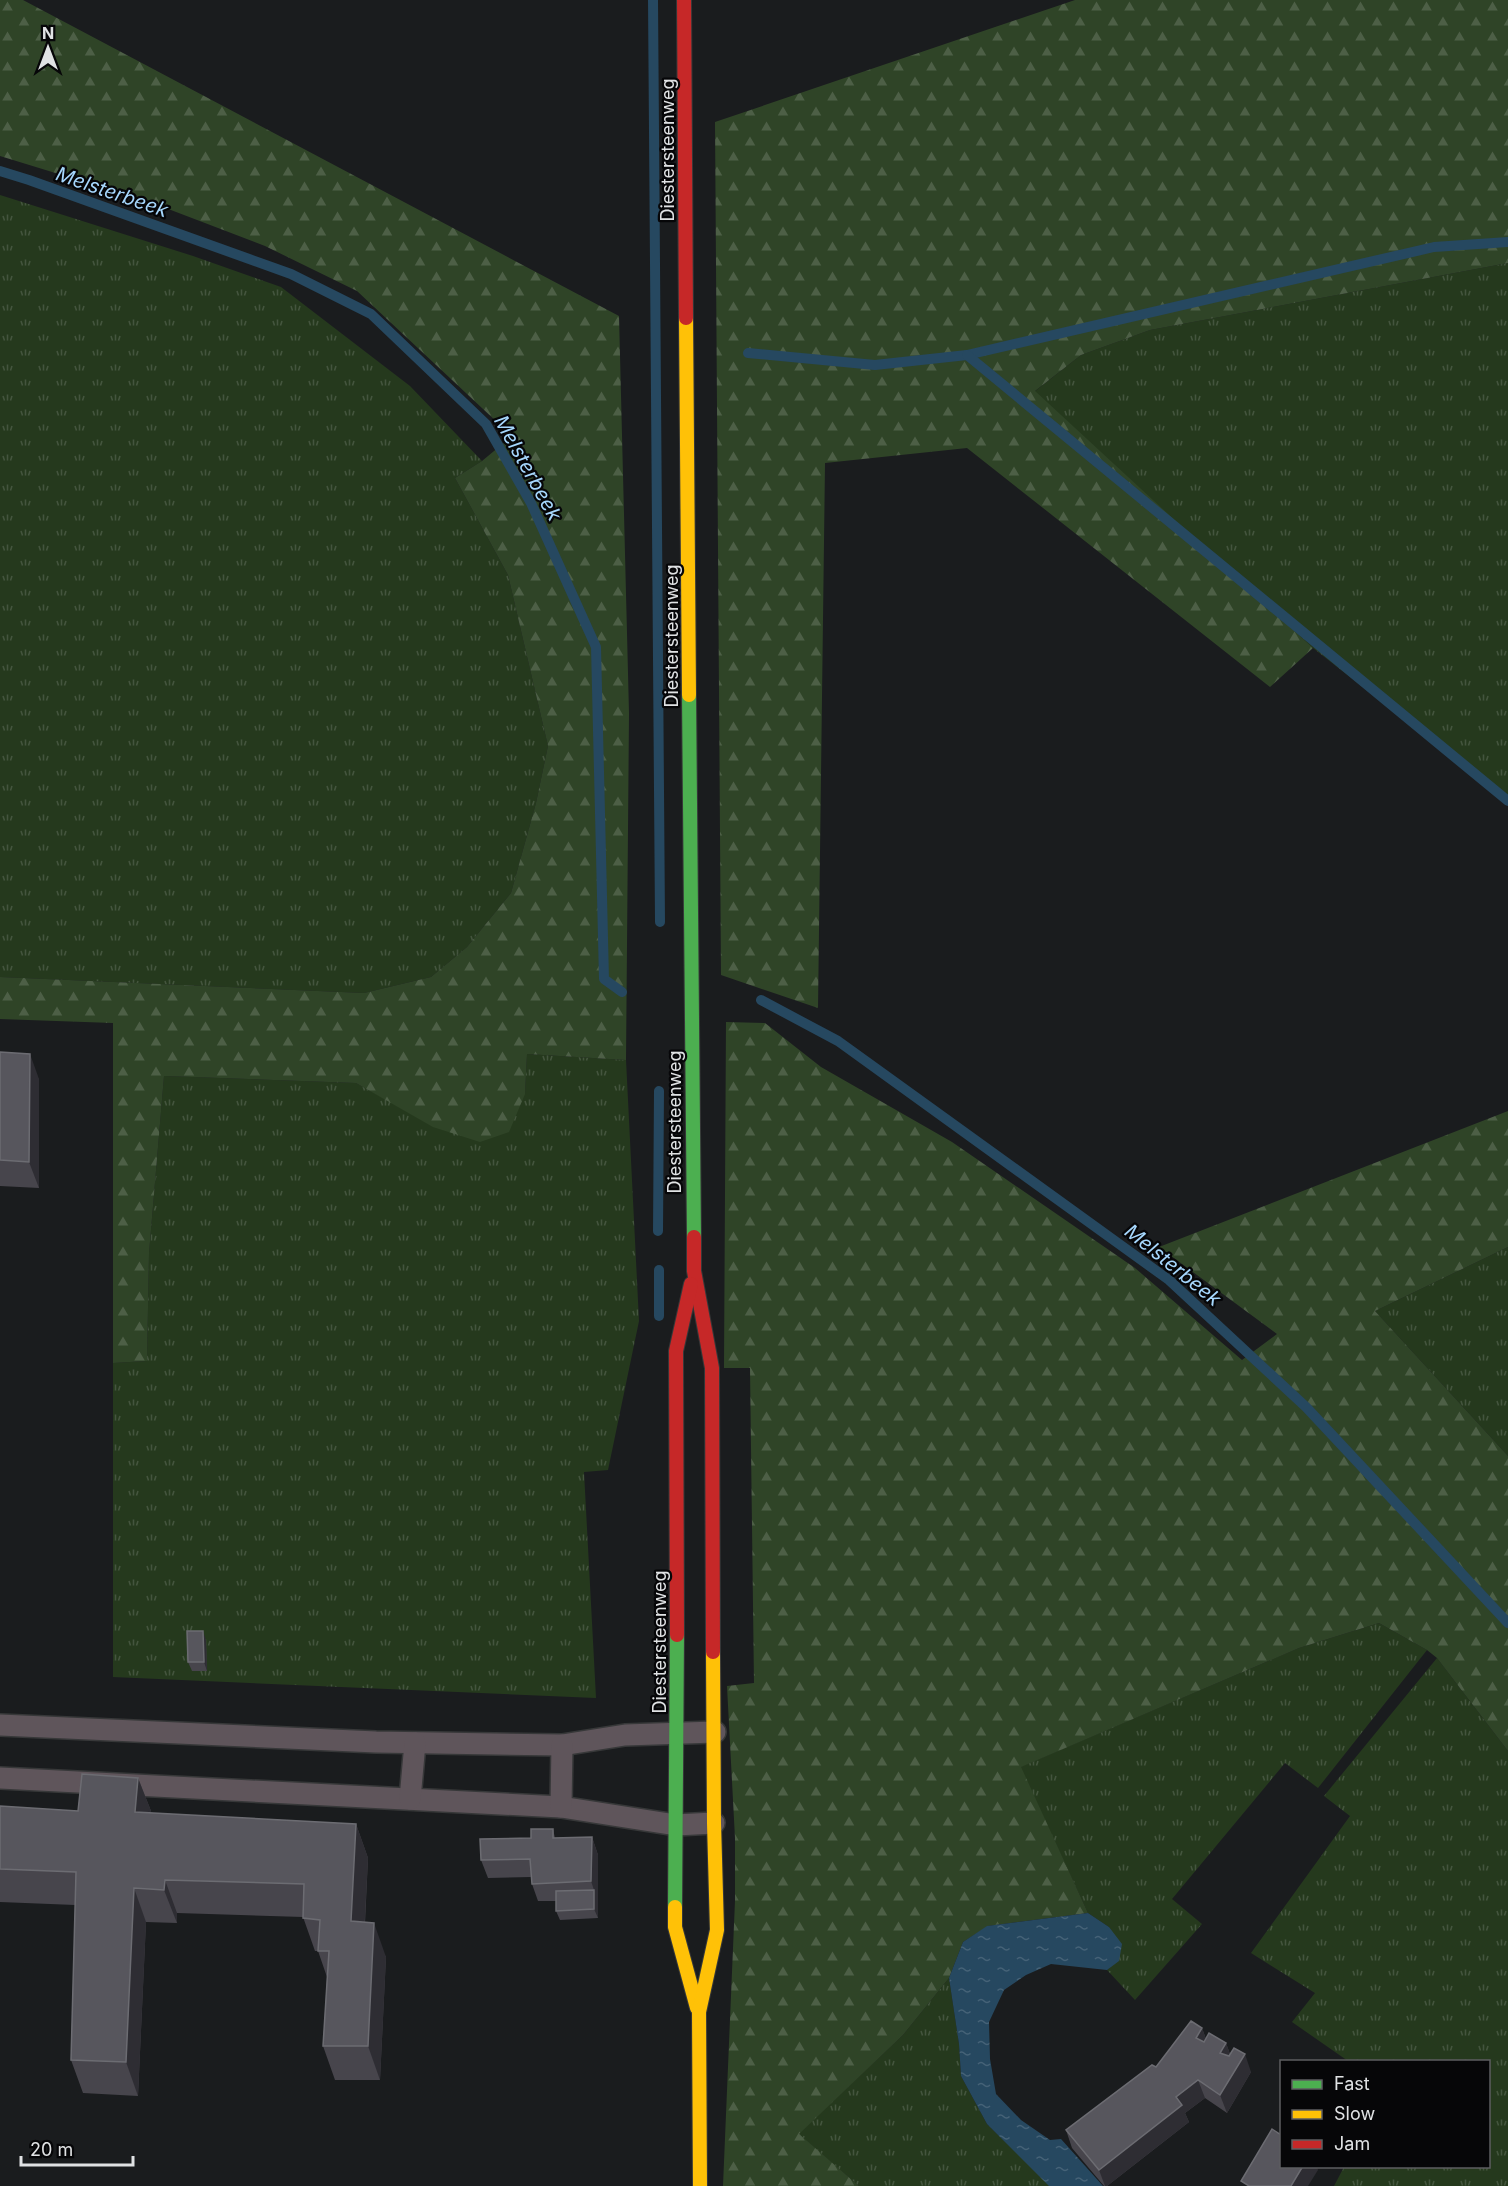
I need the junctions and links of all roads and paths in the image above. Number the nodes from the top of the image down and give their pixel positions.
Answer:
1 (684, 0) edge
2 (693, 1271) junction
3 (0, 1725) edge
4 (715, 1732) junction
5 (678, 1733) junction
6 (415, 1743) junction
7 (562, 1745) junction
8 (0, 1778) edge
9 (410, 1799) junction
10 (561, 1807) junction
11 (714, 1823) junction
12 (676, 1825) junction
13 (699, 2012) junction
14 (700, 2186) edge

1 - 2 main road, Diestersteenweg
2 - 4 main road, Diestersteenweg
2 - 5 main road, Diestersteenweg
3 - 6 lane
4 - 5 lane
4 - 11 main road, Diestersteenweg
5 - 7 lane
5 - 12 main road, Diestersteenweg
6 - 7 lane
6 - 9 lane
7 - 10 lane
8 - 9 lane
9 - 10 lane
10 - 12 lane
11 - 12 lane
11 - 13 main road, Diestersteenweg
12 - 13 main road, Diestersteenweg
13 - 14 main road, Diestersteenweg

